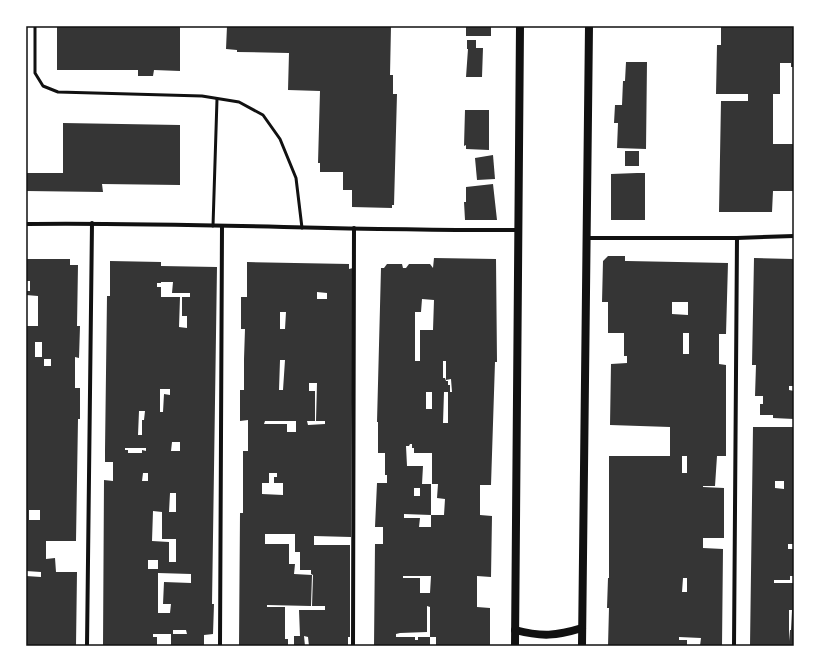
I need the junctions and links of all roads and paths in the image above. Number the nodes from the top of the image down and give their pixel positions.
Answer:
1 (36, 26) edge
2 (520, 26) edge
3 (589, 26) edge
4 (217, 99) junction
5 (92, 223) junction
6 (26, 224) edge
7 (213, 226) junction
8 (222, 226) junction
9 (302, 228) junction
10 (354, 228) junction
11 (518, 230) junction
12 (794, 236) edge
13 (587, 238) junction
14 (738, 238) junction
15 (582, 628) junction
16 (515, 630) junction
17 (87, 646) edge
18 (220, 646) edge
19 (353, 646) edge
20 (515, 646) edge
21 (582, 646) edge
22 (734, 646) edge

1 - 4 lane
2 - 11 main road
3 - 13 main road
4 - 7 lane
4 - 9 lane
5 - 6 street
5 - 7 street
5 - 17 street
7 - 8 street
8 - 9 street
8 - 18 street
9 - 10 street
10 - 11 street
10 - 19 street
11 - 16 main road
12 - 14 street
13 - 14 street
13 - 15 main road
14 - 22 street
15 - 16 main road
15 - 21 main road
16 - 20 main road

